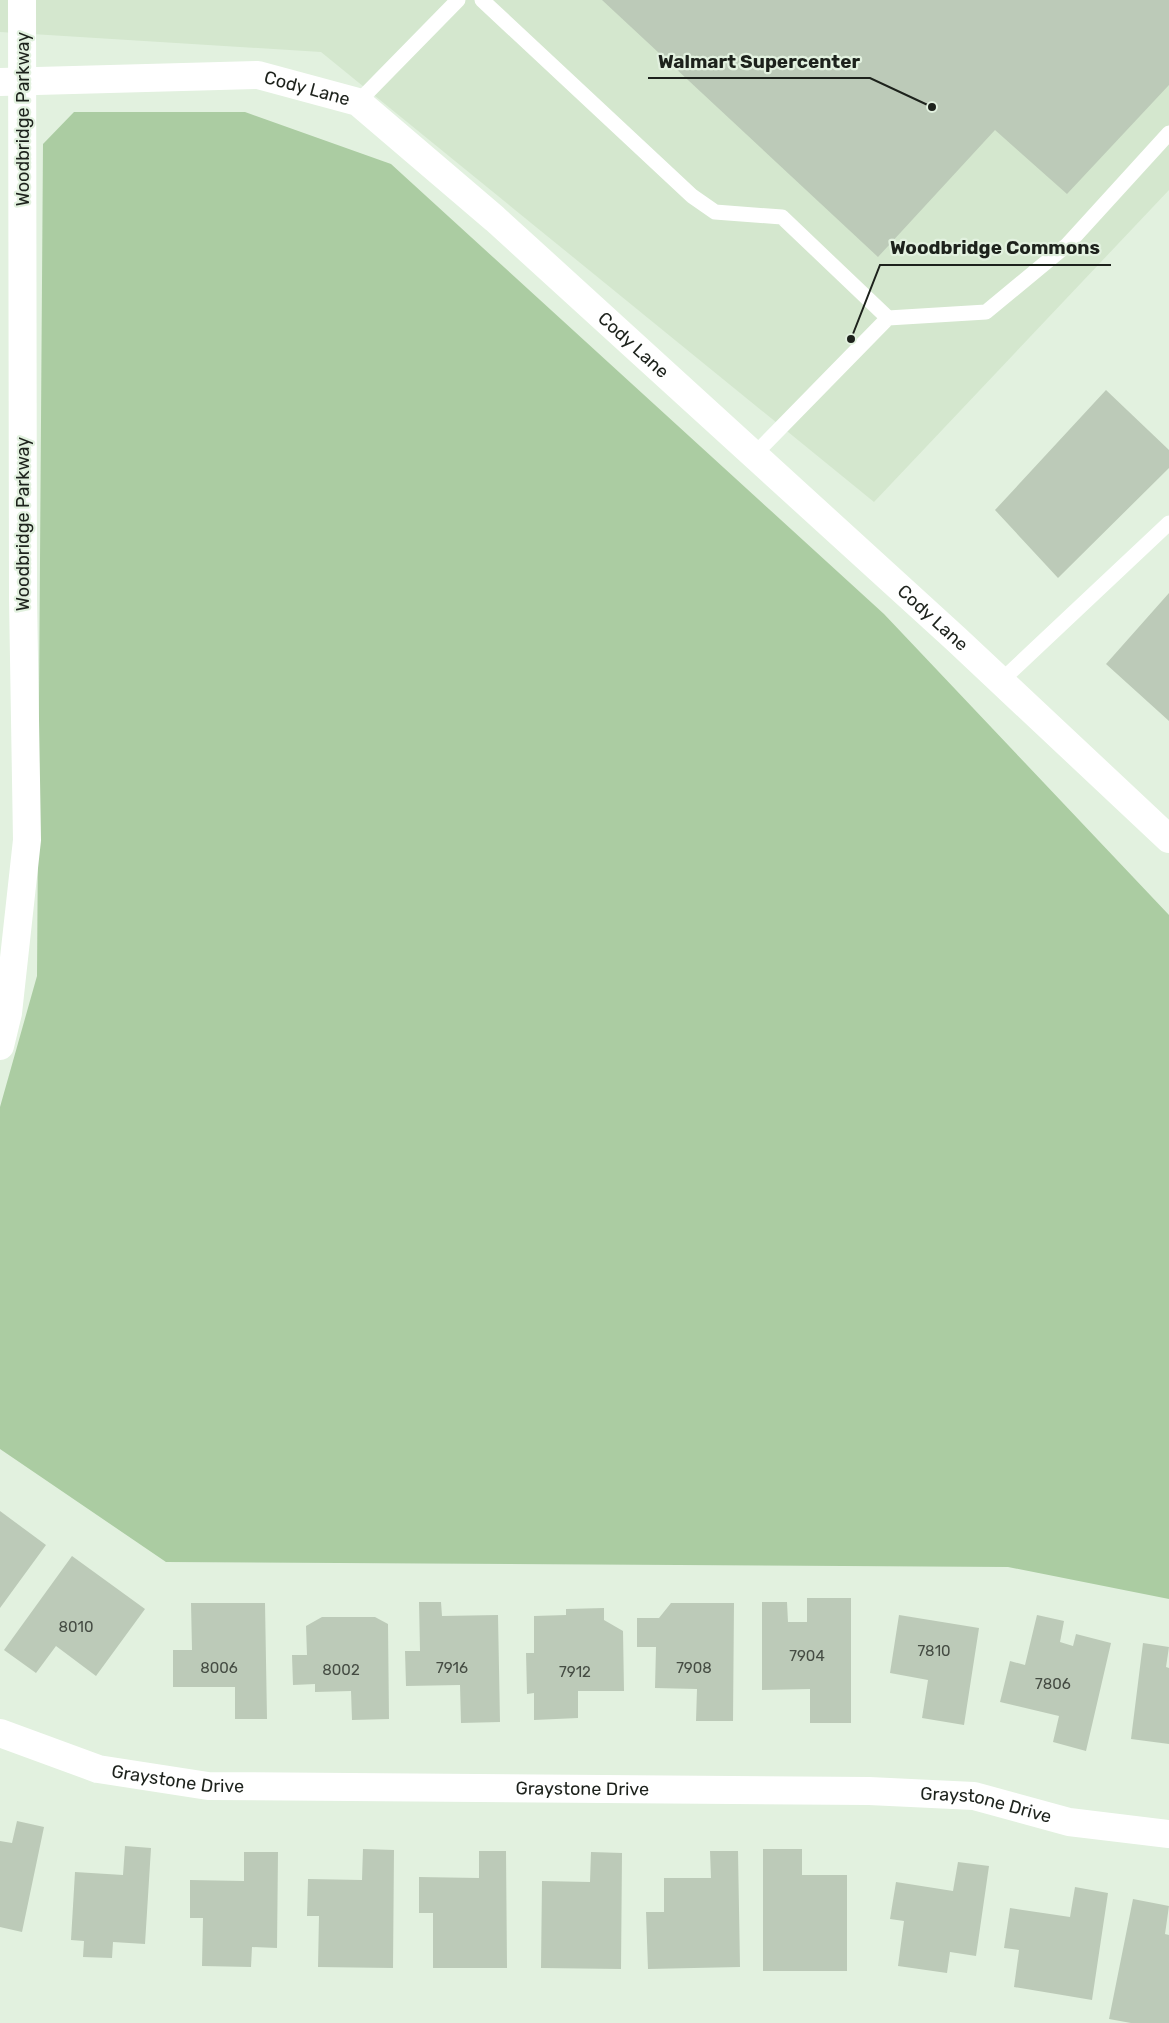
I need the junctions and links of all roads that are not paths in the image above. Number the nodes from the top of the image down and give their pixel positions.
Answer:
1 (22, 0) edge
2 (458, 0) edge
3 (482, 0) edge
4 (12, 82) edge
5 (358, 102) junction
6 (1169, 134) edge
7 (888, 318) junction
8 (754, 455) junction
9 (1169, 522) edge
10 (1001, 681) junction
11 (1169, 839) edge
12 (0, 1046) edge
13 (0, 1733) edge
14 (1169, 1834) edge

1 - 4 street, Woodbridge Parkway
2 - 5 lane
3 - 7 lane
4 - 5 street, Cody Lane
4 - 12 street, Woodbridge Parkway
5 - 8 street, Cody Lane
6 - 7 lane
7 - 8 lane
8 - 10 street, Cody Lane
9 - 10 lane
10 - 11 street, Cody Lane
13 - 14 street, Graystone Drive

